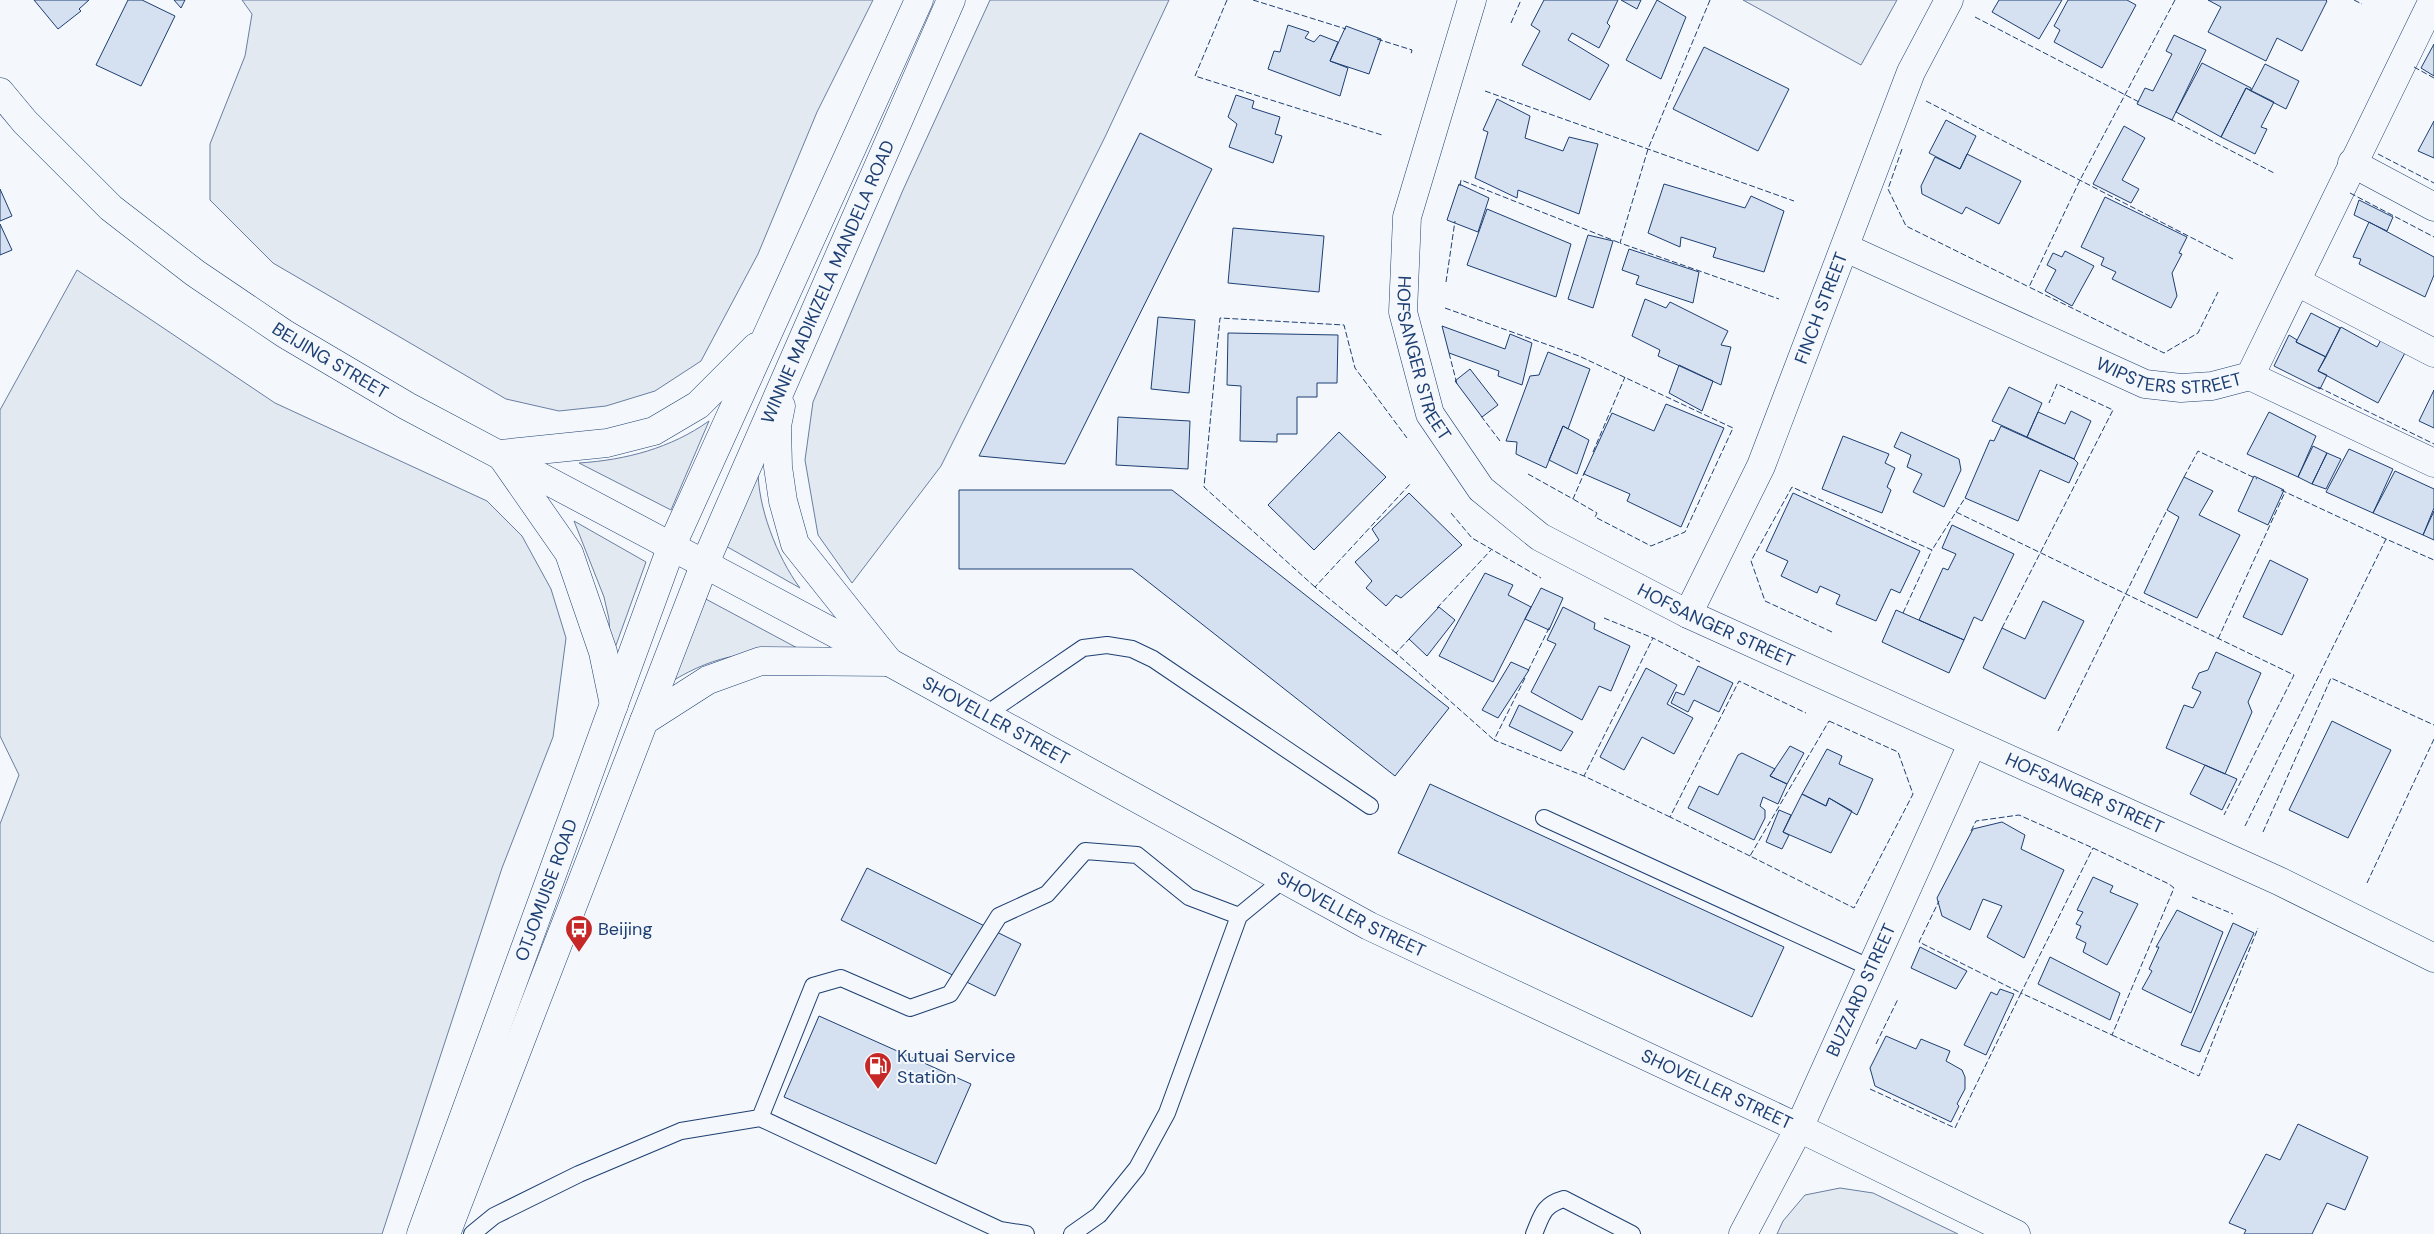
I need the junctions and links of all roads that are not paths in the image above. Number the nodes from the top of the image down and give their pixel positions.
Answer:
1 (919, 0) edge
2 (951, 0) edge
3 (1472, 0) edge
4 (1949, 0) edge
5 (2433, 0) edge
6 (0, 92) edge
7 (2352, 164) junction
8 (2434, 207) edge
9 (1846, 248) junction
10 (2297, 282) junction
11 (767, 336) junction
12 (2434, 353) edge
13 (788, 370) junction
14 (2250, 376) junction
15 (500, 454) junction
16 (2434, 463) edge
17 (672, 545) junction
18 (705, 563) junction
19 (1688, 614) junction
20 (889, 662) junction
21 (614, 705) junction
22 (985, 715) junction
23 (644, 721) junction
24 (1972, 744) junction
25 (1370, 806) dead end
26 (1544, 818) dead end
27 (1284, 879) junction
28 (1239, 916) junction
29 (2434, 958) edge
30 (1871, 968) junction
31 (760, 1118) junction
32 (1799, 1128) junction
33 (421, 1234) edge
34 (446, 1234) edge
35 (472, 1234) edge
36 (1026, 1234) edge
37 (1072, 1234) edge
38 (1534, 1234) edge
39 (1632, 1234) edge
40 (1743, 1234) edge
41 (2016, 1234) edge

1 - 11 street, WINNIE MADIKIZELA MANDELA ROAD
2 - 13 street, WINNIE MADIKIZELA MANDELA ROAD
3 - 19 street, HOFSANGER STREET
4 - 9 street, FINCH STREET
5 - 7 street, WIPSTERS STREET
6 - 15 street, BEIJING STREET
7 - 8 street
7 - 10 street, WIPSTERS STREET
9 - 14 street, WIPSTERS STREET
9 - 19 street, FINCH STREET
10 - 12 street
10 - 14 street, WIPSTERS STREET
11 - 15 street
11 - 17 street, WINNIE MADIKIZELA MANDELA ROAD
13 - 18 street, WINNIE MADIKIZELA MANDELA ROAD
13 - 20 street
14 - 16 street
15 - 17 street, BEIJING STREET
15 - 21 street
17 - 18 street, BEIJING STREET
17 - 21 street, OTJOMUISE ROAD
18 - 20 street, SHOVELLER STREET
18 - 23 street, OTJOMUISE ROAD
19 - 24 street, HOFSANGER STREET
20 - 22 street, SHOVELLER STREET
20 - 23 street
21 - 33 street, OTJOMUISE ROAD
22 - 25 lane
22 - 27 street, SHOVELLER STREET
23 - 34 street, OTJOMUISE ROAD
24 - 29 street, HOFSANGER STREET
24 - 30 street, BUZZARD STREET
26 - 30 lane
27 - 28 lane
27 - 32 street, SHOVELLER STREET
28 - 31 lane
28 - 37 lane
30 - 32 street, BUZZARD STREET
31 - 35 lane
31 - 36 lane
32 - 40 street, BUZZARD STREET
32 - 41 street, SHOVELLER STREET
38 - 39 lane

